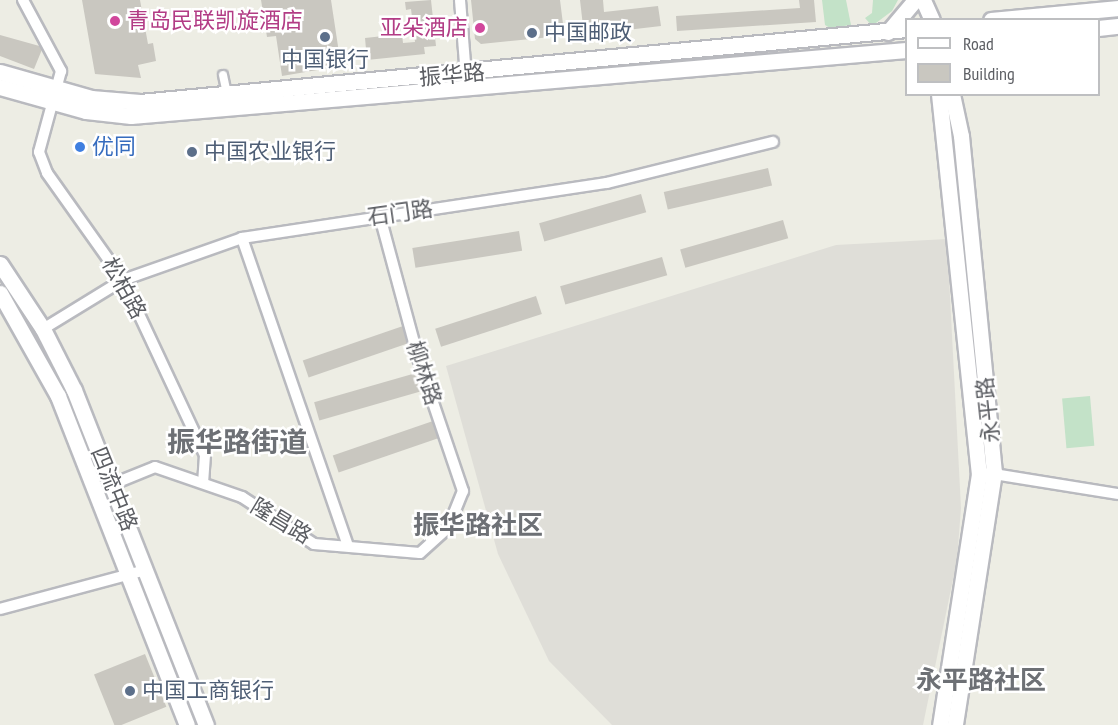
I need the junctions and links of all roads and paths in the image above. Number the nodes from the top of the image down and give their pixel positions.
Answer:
1 (23, 0) edge
2 (460, 0) edge
3 (915, 0) edge
4 (923, 0) edge
5 (1118, 8) edge
6 (931, 18) edge
7 (1012, 18) edge
8 (1118, 26) edge
9 (1100, 28) edge
10 (905, 29) edge
11 (888, 32) junction
12 (905, 50) edge
13 (0, 72) edge
14 (223, 75) dead end
15 (466, 80) junction
16 (0, 87) edge
17 (227, 94) junction
18 (55, 96) junction
19 (939, 96) edge
20 (952, 96) edge
21 (773, 142) dead end
22 (380, 216) junction
23 (242, 237) junction
24 (0, 264) edge
25 (123, 280) junction
26 (0, 292) edge
27 (43, 329) junction
28 (994, 472) junction
29 (978, 474) junction
30 (203, 482) junction
31 (113, 484) junction
32 (1118, 494) edge
33 (448, 528) joint
34 (348, 545) junction
35 (146, 570) junction
36 (129, 575) junction
37 (0, 609) edge
38 (187, 725) edge
39 (206, 725) edge
40 (940, 725) edge
41 (955, 725) edge

1 - 18 street, 松柏路
2 - 15 street
3 - 11 main road
4 - 6 main road
5 - 7 main road
8 - 9 main road
10 - 11 main road, 振华路
11 - 15 main road, 振华路
12 - 15 main road, 振华路
13 - 18 main road, 振华路
14 - 17 street
15 - 17 main road, 振华路
15 - 18 main road, 振华路
16 - 18 main road, 振华路
17 - 18 main road, 振华路
18 - 25 street, 松柏路
19 - 29 main road, 永平路
20 - 28 main road, 永平路
21 - 22 street, 石门路
22 - 23 street, 石门路
22 - 33 street, 柳林路
23 - 25 street, 石门路
23 - 34 street
24 - 27 main road, 四流中路
25 - 27 street, 石门路
25 - 30 street, 松柏路
26 - 36 main road, 四流中路
27 - 31 main road, 四流中路
28 - 29 street
28 - 32 street
28 - 41 main road, 永平路
29 - 40 main road, 永平路
30 - 31 street, 隆昌路
30 - 34 street, 隆昌路
31 - 35 main road, 四流中路
33 - 34 street, 隆昌路
35 - 36 street
35 - 39 main road, 四流中路
36 - 37 street
36 - 38 main road, 四流中路

